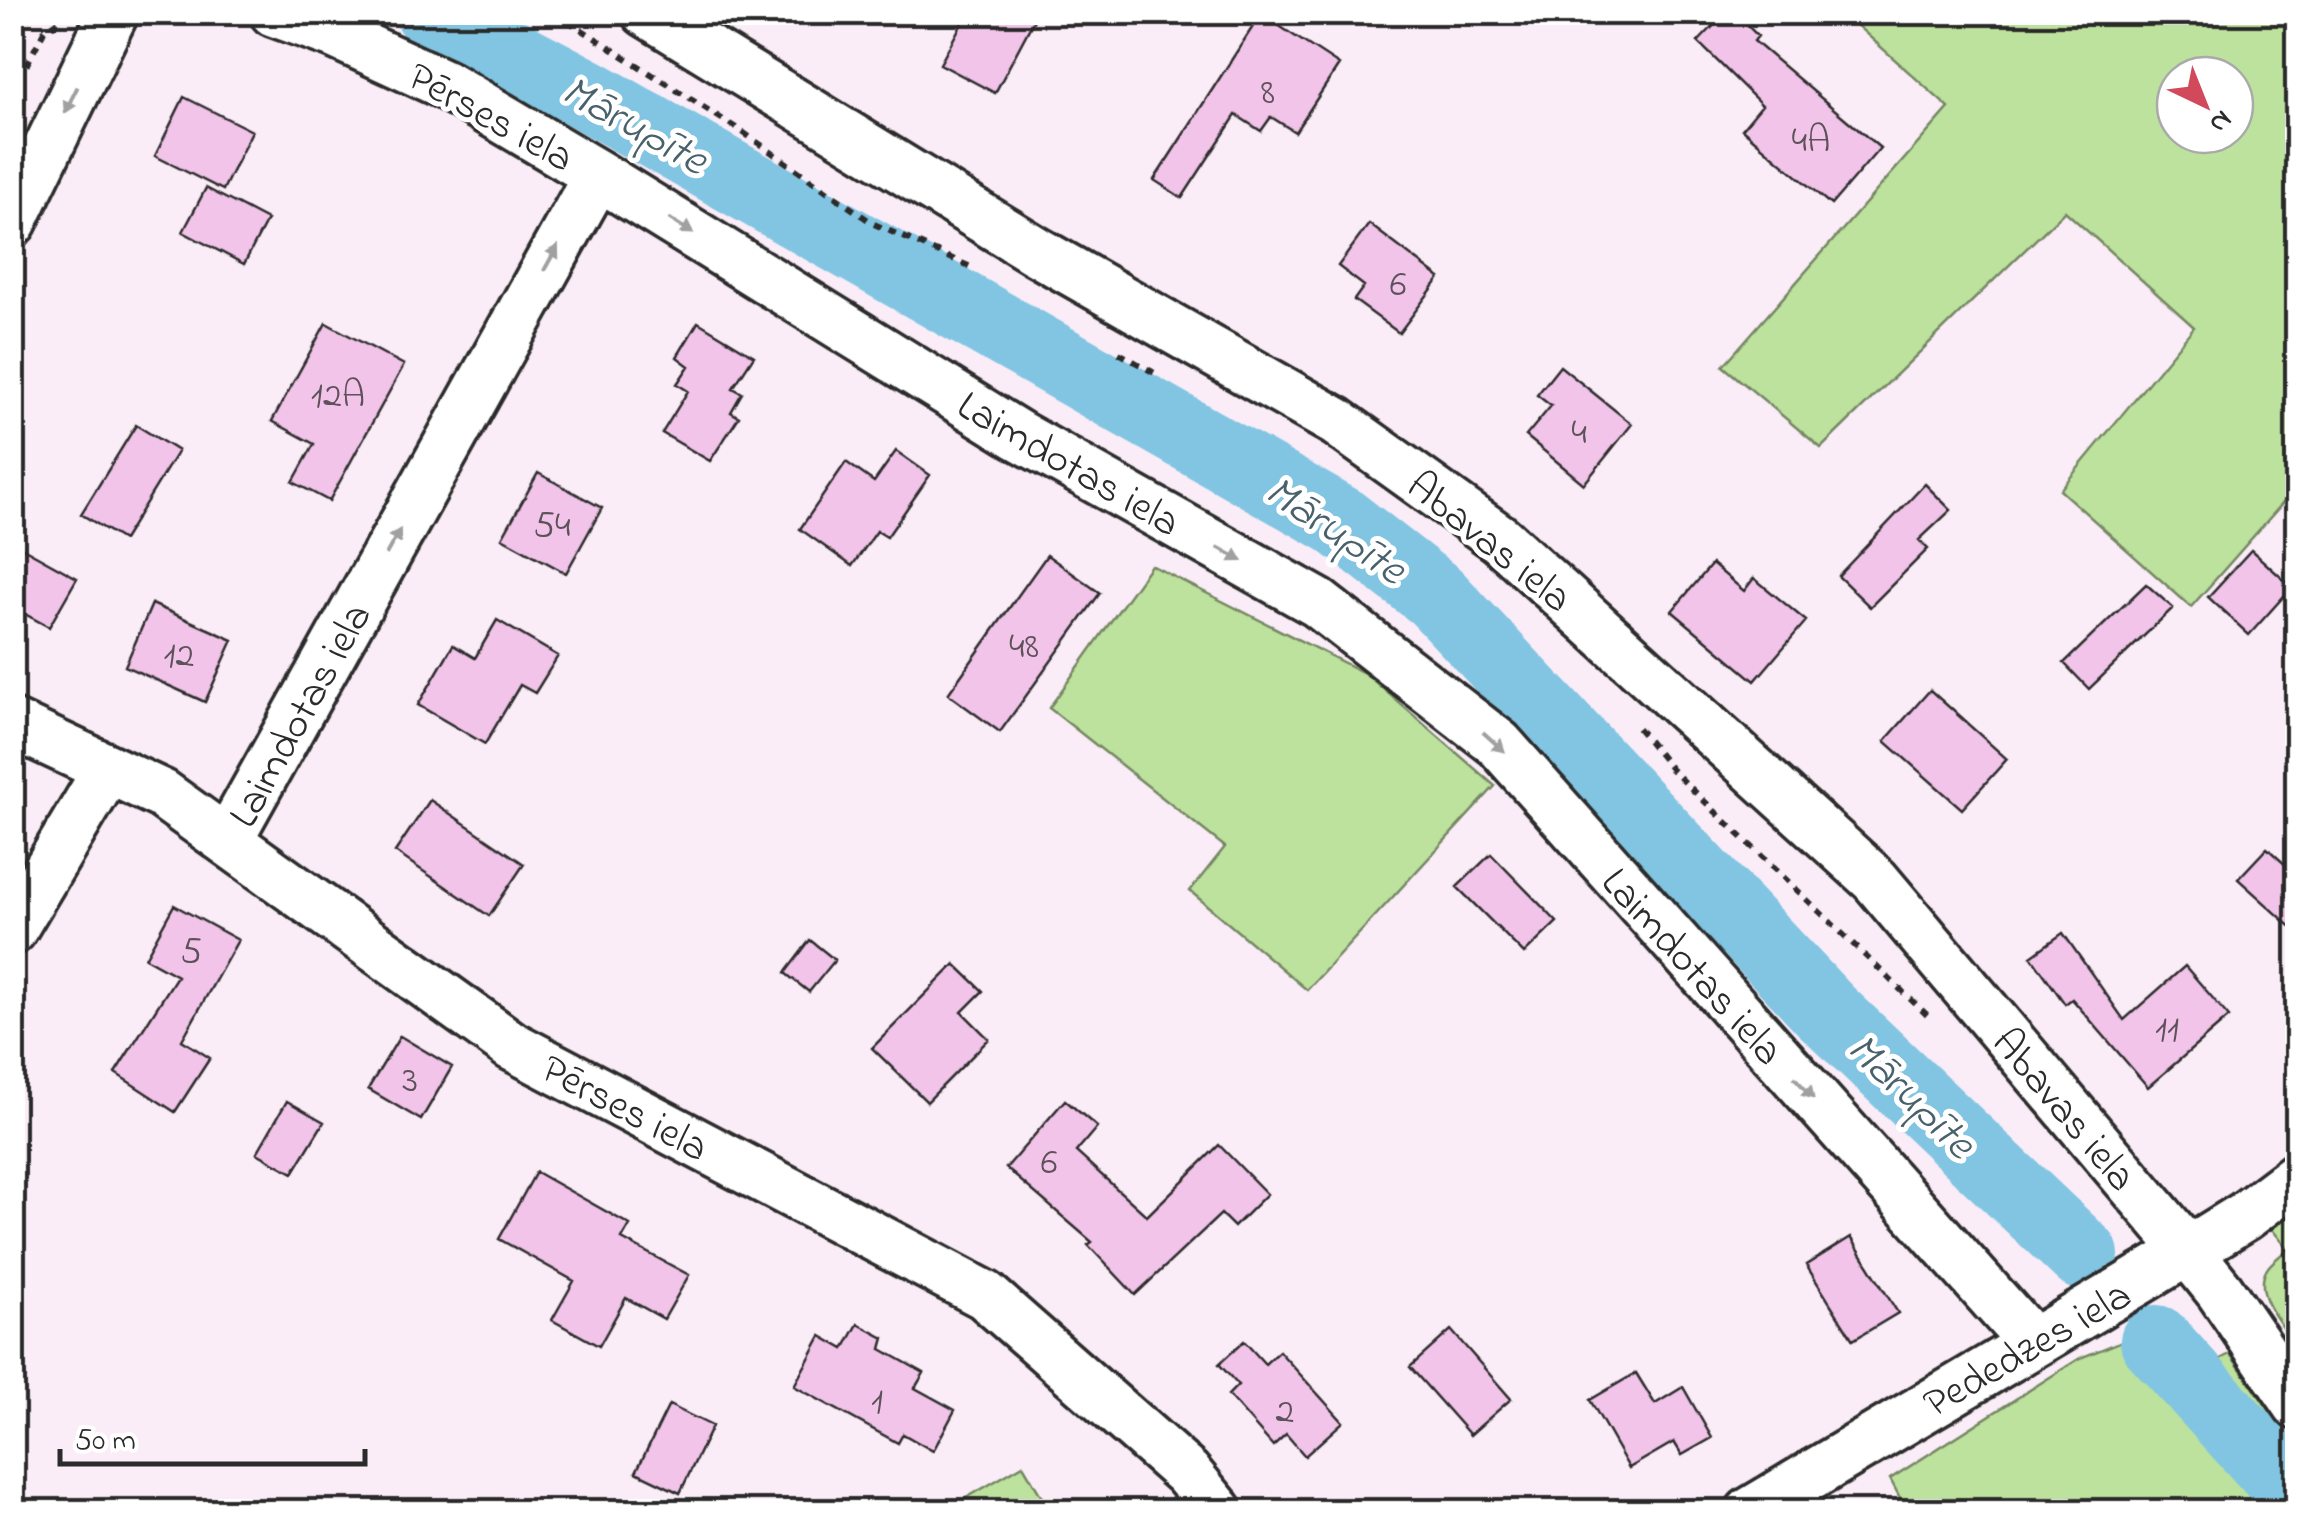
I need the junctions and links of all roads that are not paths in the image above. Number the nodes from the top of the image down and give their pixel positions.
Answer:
1 (274, 12) edge
2 (646, 12) edge
3 (93, 15) edge
4 (598, 174) junction
5 (12, 222) edge
6 (12, 724) edge
7 (108, 769) junction
8 (227, 842) junction
9 (12, 930) edge
10 (2298, 1176) edge
11 (2188, 1251) junction
12 (2032, 1342) junction
13 (2298, 1404) edge
14 (1219, 1512) edge
15 (1750, 1512) edge

1 - 4 street, Pērses iela
2 - 11 street, Abavas iela
3 -> 5 street
8 -> 4 street, Laimdotas iela
4 -> 12 street, Laimdotas iela
6 - 7 street, Pērses iela
7 - 8 street, Pērses iela
7 - 9 street
8 - 14 street, Pērses iela
10 - 11 street, Pededzes iela
11 - 12 street, Pededzes iela
11 - 13 street, Abavas iela
12 - 15 street, Pededzes iela

